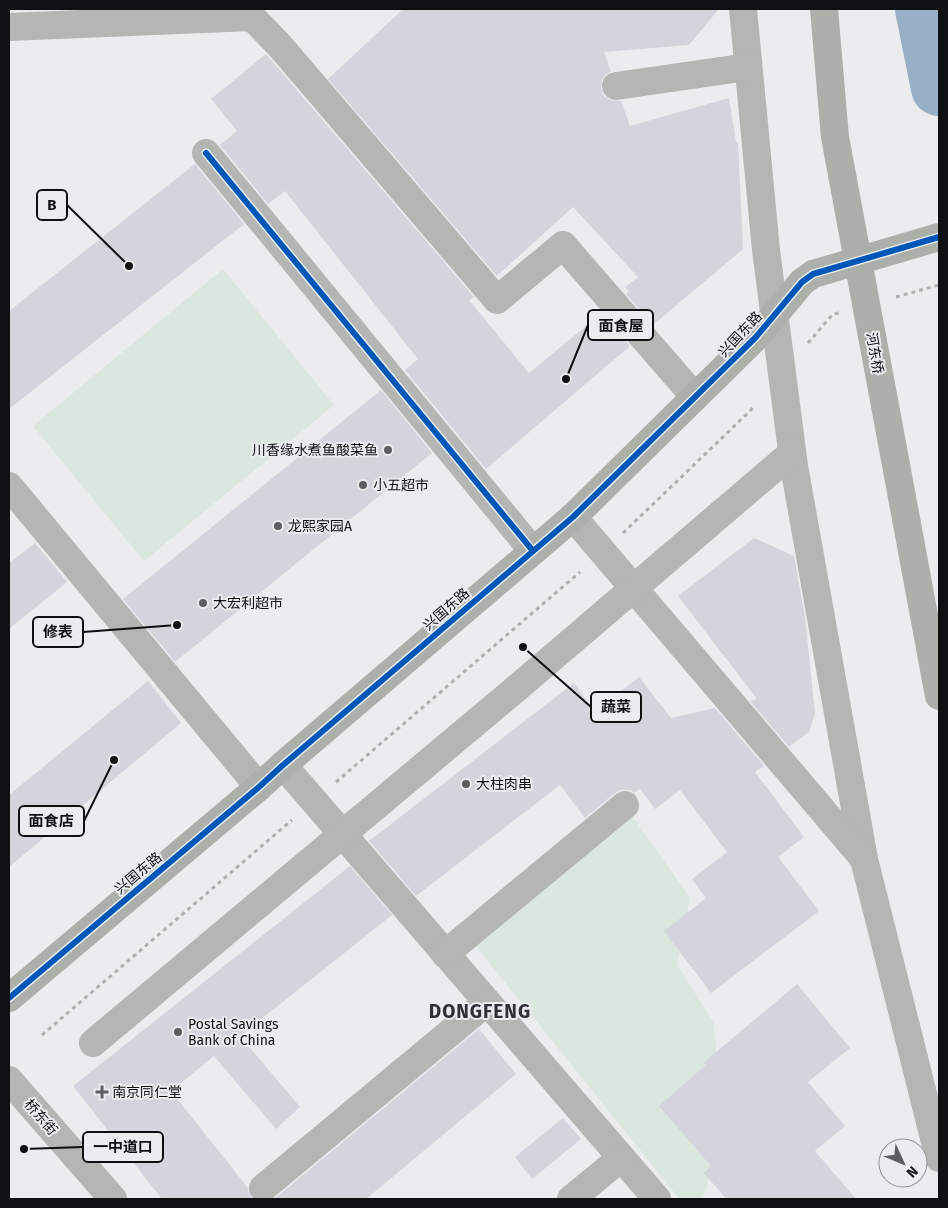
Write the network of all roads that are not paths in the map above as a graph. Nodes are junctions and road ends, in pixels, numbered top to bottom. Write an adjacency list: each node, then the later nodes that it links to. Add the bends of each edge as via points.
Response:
1 (743, 9): 4 (street)
2 (824, 9): 15 (main road, 河东桥, via 835,137)
3 (9, 27): 9 (street, via 252,17 497,300 563,246)
4 (748, 67): 5 (street); 8 (street)
5 (616, 86)
6 (206, 153): 13 (street)
7 (939, 237): 8 (main road, 兴国东路, via 813,274)
8 (774, 315): 9 (main road, 兴国东路); 10 (street)
9 (696, 397): 12 (main road, 兴国东路)
10 (792, 453): 14 (street); 20 (street)
11 (9, 486): 17 (street)
12 (573, 517): 13 (main road, 兴国东路); 14 (street)
13 (533, 551): 16 (main road, 兴国东路)
14 (634, 588): 19 (street); 20 (street)
15 (939, 696)
16 (284, 765): 17 (main road, 兴国东路); 19 (street)
17 (259, 787): 22 (main road, 兴国东路)
18 (625, 805): 21 (street)
19 (342, 833): 21 (street); 24 (street)
20 (864, 859): 27 (street)
21 (445, 954): 23 (street)
22 (9, 998)
23 (487, 1002): 26 (street); 28 (street)
24 (94, 1043)
25 (9, 1080): 29 (street, 桥东街)
26 (621, 1158): 30 (street); 31 (street)
27 (939, 1158)
28 (263, 1188)
29 (113, 1199)
30 (570, 1199)
31 (657, 1199)

